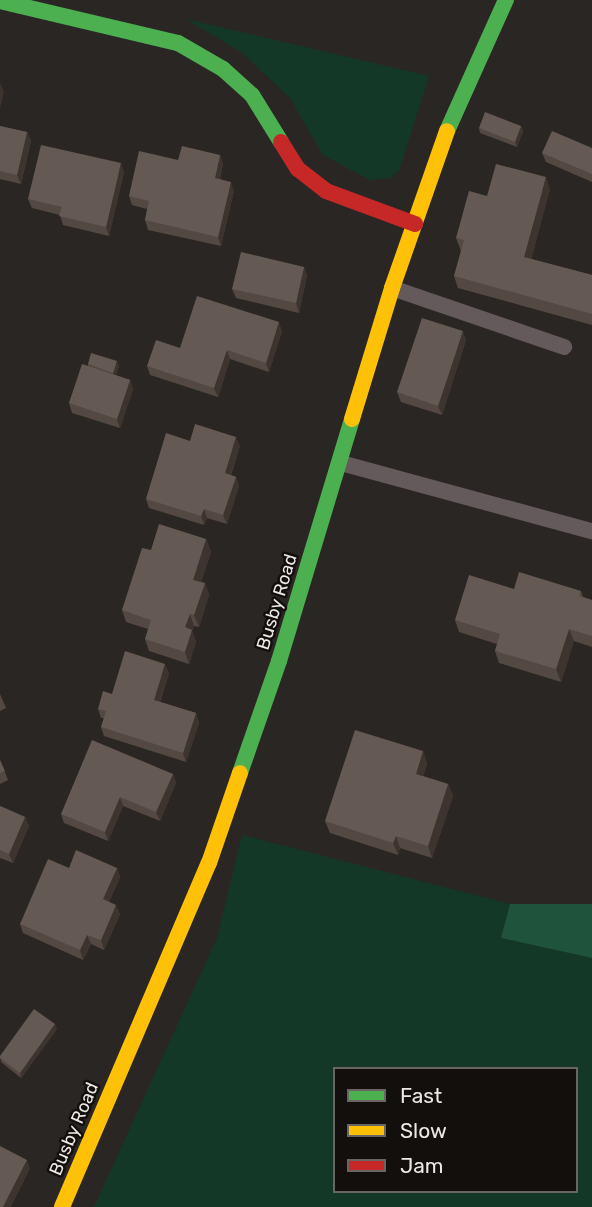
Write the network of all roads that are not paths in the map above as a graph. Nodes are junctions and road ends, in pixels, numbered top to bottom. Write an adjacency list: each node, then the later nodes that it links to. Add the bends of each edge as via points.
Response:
1 (506, 0): 3 (main road, Busby Road, via 453,115)
2 (0, 1): 3 (main road, via 178,43 223,69 252,95 298,169 326,191)
3 (415, 224): 4 (main road, Busby Road)
4 (392, 288): 5 (lane); 6 (main road, Busby Road)
5 (564, 347)
6 (341, 463): 7 (lane); 8 (main road, Busby Road, via 209,863)
7 (592, 531)
8 (62, 1207)

